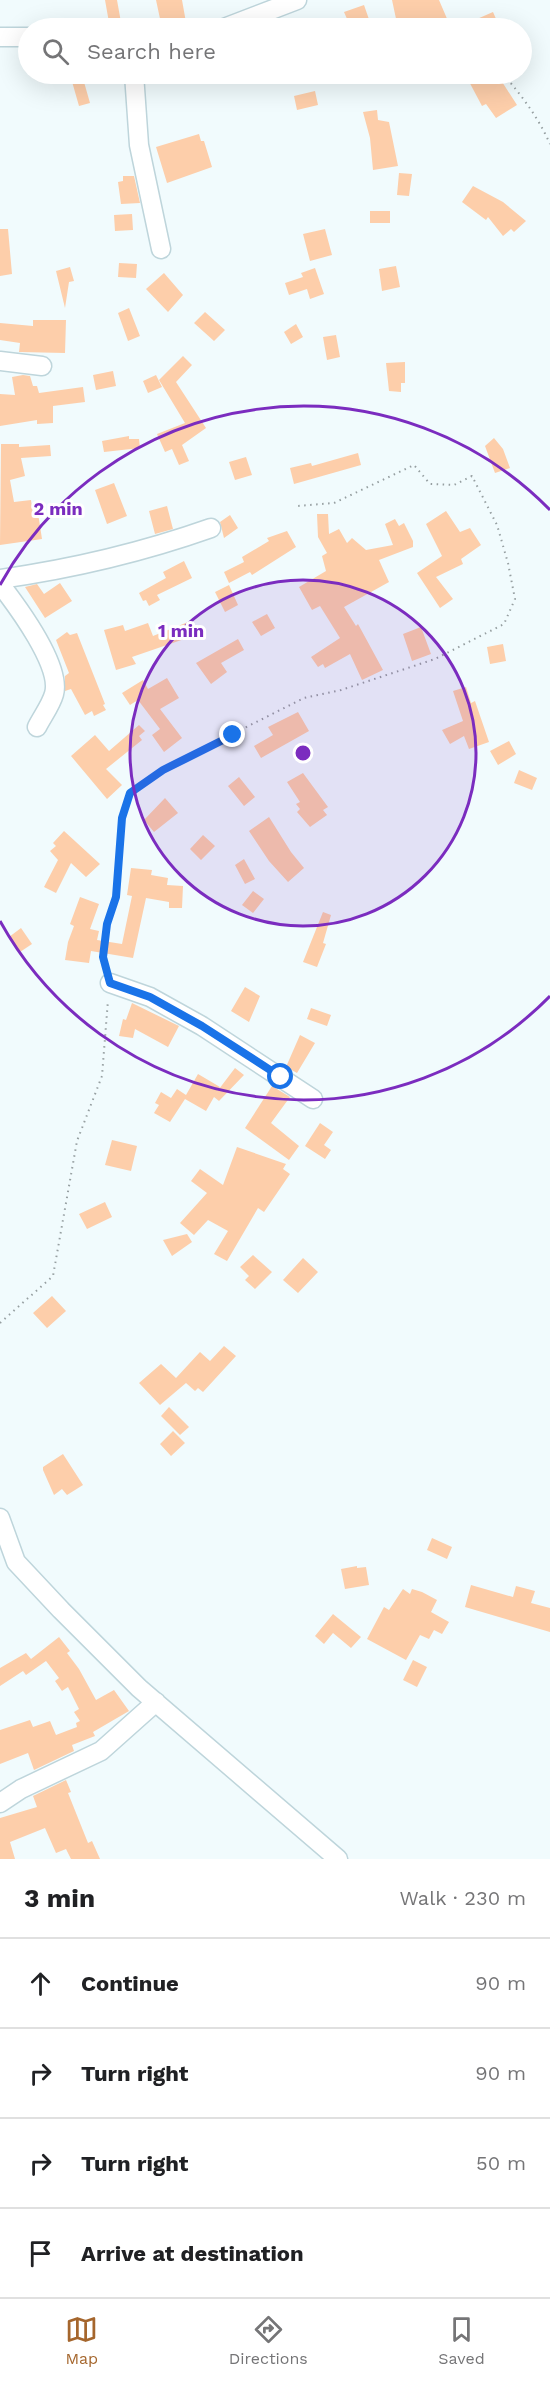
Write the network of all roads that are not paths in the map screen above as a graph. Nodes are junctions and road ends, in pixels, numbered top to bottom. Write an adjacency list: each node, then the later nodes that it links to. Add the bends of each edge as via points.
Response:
1 (297, 0): 2 (street)
2 (250, 18)
3 (0, 37): 4 (street)
4 (18, 37)
5 (135, 84): 6 (street, via 139,145)
6 (161, 249)
7 (0, 361): 8 (street)
8 (42, 366)
9 (211, 528): 10 (street, via 75,566)
10 (0, 579)
11 (0, 585): 12 (street, via 30,623 53,673 55,693)
12 (37, 727)
13 (110, 983): 14 (street, via 150,997 202,1026)
14 (313, 1099)
15 (0, 1518): 16 (street)
16 (8, 1557): 17 (street)
17 (156, 1702): 18 (street, via 101,1751); 19 (street)
18 (0, 1803)
19 (338, 1859)

